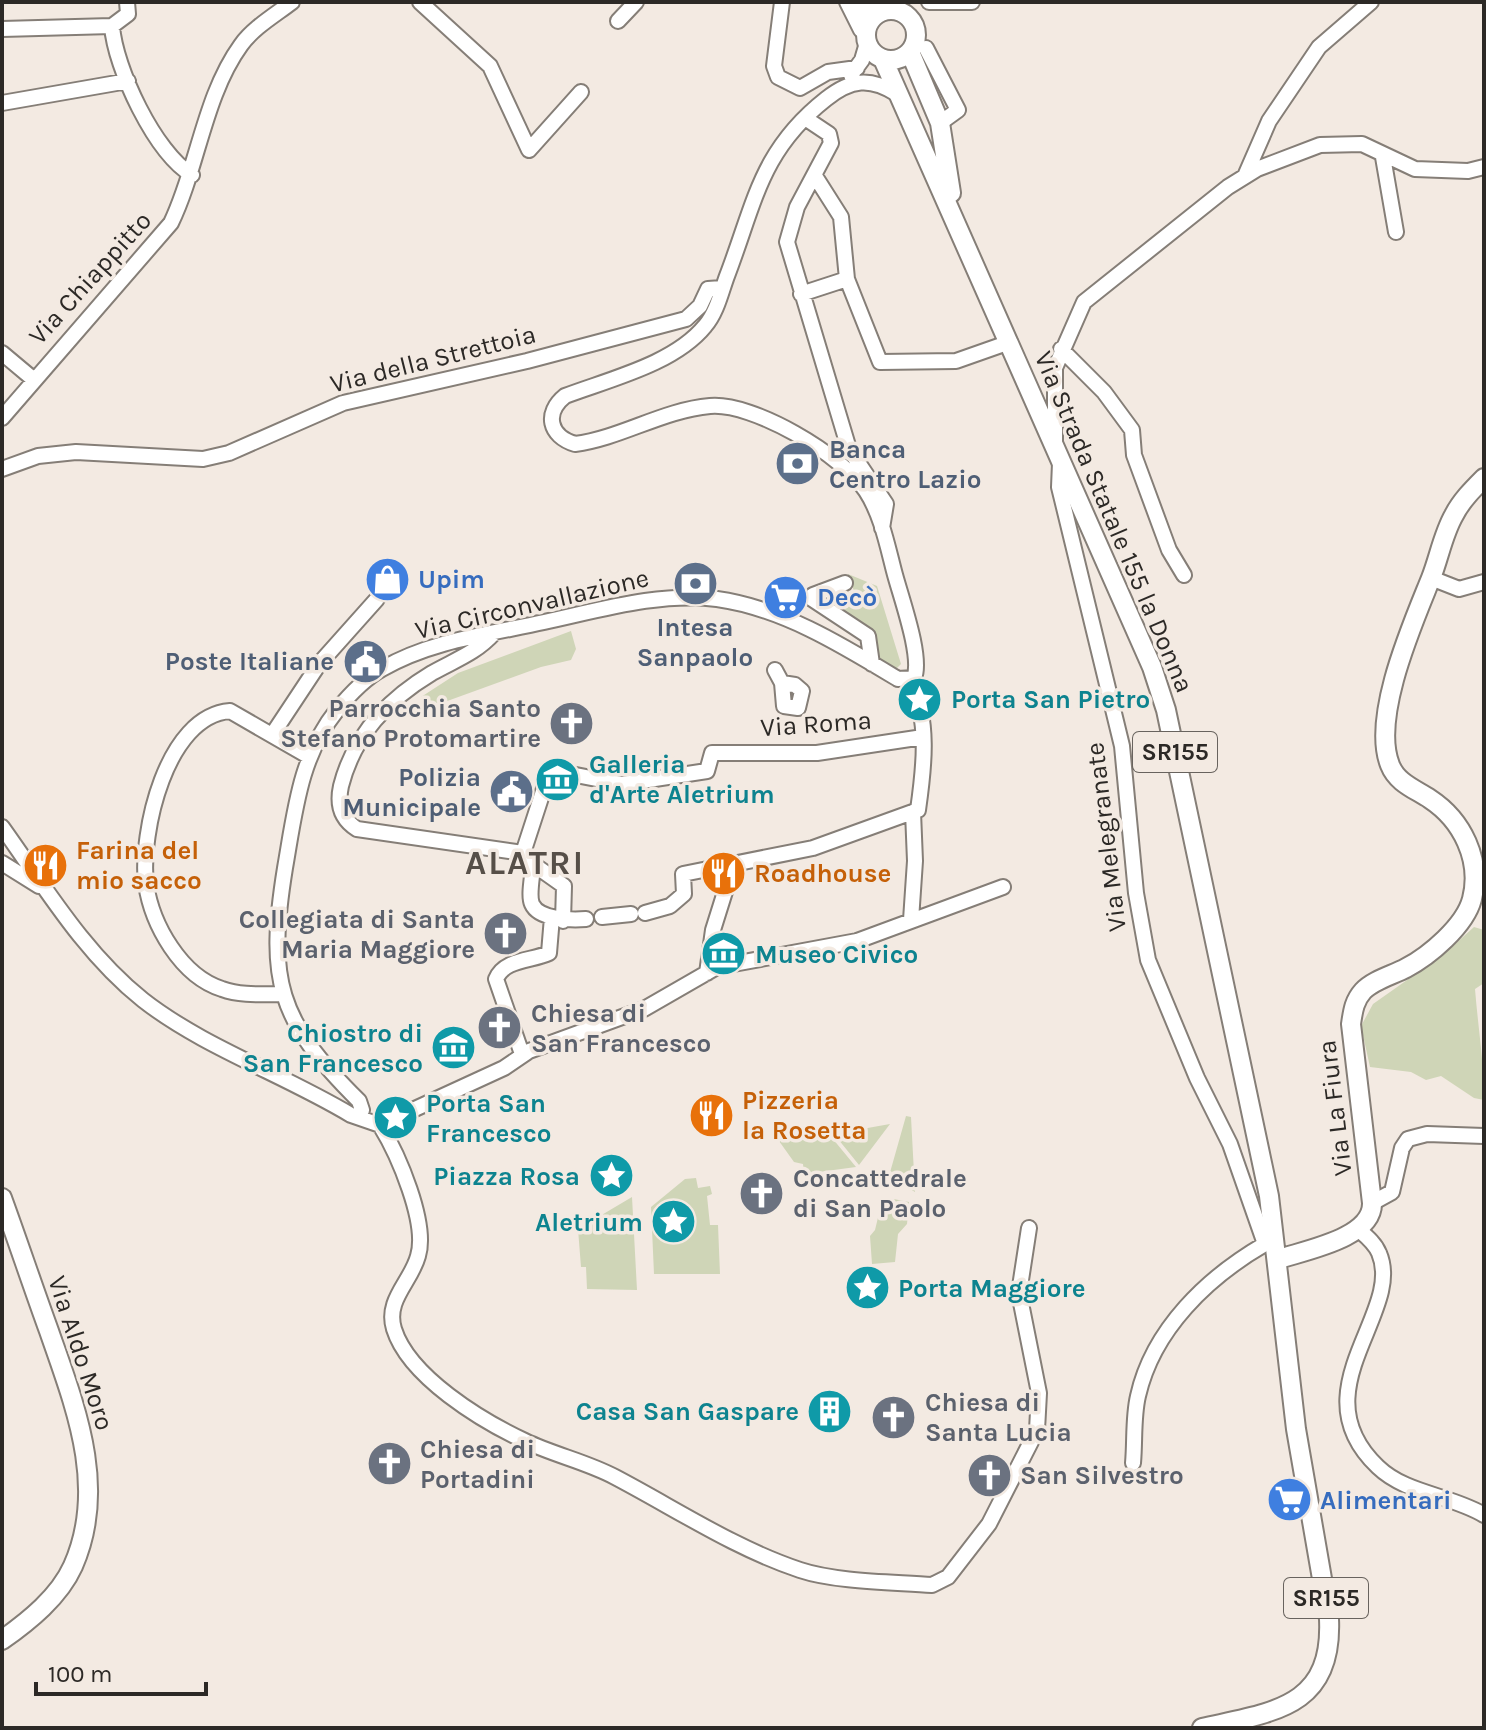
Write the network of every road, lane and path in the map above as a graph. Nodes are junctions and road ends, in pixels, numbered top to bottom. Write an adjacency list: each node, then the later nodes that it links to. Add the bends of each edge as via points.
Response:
1 (127, 2): 12 (street, via 128,14)
2 (292, 2): 28 (street, Via Chiappitto, via 242,43 215,100)
3 (420, 2): 19 (street, via 490,66 529,150)
4 (636, 2): 11 (street)
5 (782, 2): 17 (street, via 774,66 778,77 800,88 828,72)
6 (847, 2): 14 (street)
7 (929, 2): 8 (street)
8 (972, 2)
9 (1371, 2): 30 (street, via 1319,47 1269,121)
10 (872, 4): 14 (main road); 15 (main road, via 903,13 914,23)
11 (618, 21)
12 (112, 26): 13 (street); 18 (street)
13 (2, 29)
14 (867, 36): 16 (main road); 17 (street)
15 (918, 50): 16 (main road, via 900,59); 23 (main road)
16 (882, 59): 17 (street); 20 (main road)
17 (852, 78): 20 (street); 22 (street)
18 (128, 81): 21 (street); 28 (street, via 161,142)
19 (581, 92)
20 (897, 94): 24 (main road)
21 (2, 103)
22 (805, 118): 29 (street, via 829,134 831,143); 33 (street, via 766,167)
23 (940, 123): 24 (main road); 27 (main road)
24 (914, 131): 27 (main road)
25 (1383, 157): 26 (street, via 1415,169); 30 (street, via 1362,144 1320,145); 31 (street)
26 (1484, 167)
27 (940, 174): 35 (main road, Via Strada Statale 155 la Donna / SR155)
28 (192, 175): 38 (street, Via Chiappitto, via 171,223)
29 (815, 176): 32 (street, via 841,217); 34 (street, via 787,242)
30 (1245, 176): 36 (street, Via Melegranate, via 1092,292)
31 (1396, 232)
32 (847, 279): 34 (street); 35 (street, via 880,362 956,361)
33 (722, 288): 41 (street, Via della Strettoia, via 708,289 686,319 343,403 229,453 203,459 76,452 38,456); 43 (street, via 706,325 675,350 556,403 551,425 557,435 575,444 589,442 694,408 741,407 843,466 867,492)
34 (801, 294): 43 (street, via 849,449 886,504)
35 (1010, 342): 40 (main road, Via Strada Statale 155 la Donna / SR155)
36 (1061, 349): 40 (street, Via Melegranate, via 1054,384); 44 (street, via 1132,430 1134,455 1169,550)
37 (2, 353): 38 (street)
38 (33, 379): 39 (street, Via Chiappitto)
39 (2, 418)
40 (1058, 448): 76 (main road, Via Strada Statale 155 la Donna / SR155, via 1166,710); 76 (street, Via Melegranate, via 1059,487 1128,778 1144,944 1181,1042)
41 (2, 469)
42 (1484, 478): 45 (main road, Via La Fiura, via 1452,517)
43 (882, 528): 53 (street, via 917,668)
44 (1184, 575)
45 (1431, 578): 46 (street, via 1459,589); 73 (main road, Via La Fiura, via 1407,635 1392,691 1386,754 1402,783 1455,820 1469,847 1472,900 1439,942 1410,966 1366,987 1355,1003 1351,1024)
46 (1484, 582)
47 (845, 583): 52 (street, via 812,599 868,636)
48 (377, 599): 54 (street, via 319,664)
49 (494, 633): 50 (street, Via Circonvallazione); 51 (street); 52 (street, Via Circonvallazione, via 647,600 717,599 800,624)
50 (466, 639): 51 (street, via 473,645); 56 (street, Via Circonvallazione, via 411,655 360,684)
51 (470, 654): 59 (street, via 434,672 383,709 353,753 340,793 341,811 357,829)
52 (872, 664): 53 (street, Via Circonvallazione)
53 (910, 680): 55 (street, via 920,699)
54 (272, 735): 56 (street); 67 (street, via 230,711 211,716 194,729 159,785 146,882 168,940 190,971 235,993)
55 (923, 737): 57 (street, via 921,793); 59 (street, Via Roma, via 817,753 712,753 707,771 622,784 550,770)
56 (308, 756): 67 (street, Via Circonvallazione, via 275,930)
57 (913, 812): 61 (street, via 813,848); 65 (street)
58 (2, 827): 62 (street)
59 (528, 859): 64 (street, via 532,905); 64 (street, via 564,886)
60 (2, 863): 62 (street)
61 (734, 863): 64 (street, via 683,874 679,901 634,914); 66 (street)
62 (41, 887): 69 (street, via 145,1002)
63 (1003, 887): 65 (street)
64 (558, 919): 68 (street, via 549,953 507,966 496,979)
65 (911, 920): 66 (street, via 857,941)
66 (707, 970): 68 (street, via 644,1009)
67 (283, 994): 69 (street, Via Circonvallazione, via 307,1040 359,1101 362,1110)
68 (522, 1054): 70 (street, via 504,1068)
69 (356, 1116): 70 (street)
70 (380, 1125): 74 (street, via 417,1215 420,1247 393,1306 394,1329 426,1377 526,1442 611,1475 732,1541 803,1571 932,1585 945,1580 989,1524 1037,1430 1039,1393 1019,1293)
71 (1484, 1136): 73 (street, via 1427,1134 1408,1139 1392,1192)
72 (2, 1198): 79 (main road, Via Aldo Moro, via 74,1403 88,1475 87,1513 72,1569 30,1620)
73 (1372, 1203): 75 (main road, Via La Fiura, via 1370,1219)
74 (1029, 1228)
75 (1359, 1230): 76 (main road); 78 (street, via 1379,1253 1383,1271 1351,1368 1353,1429 1376,1465 1390,1476)
76 (1273, 1248): 77 (street, via 1221,1273 1161,1340 1137,1399); 80 (main road, Via Strada Statale 155 la Donna / SR155, via 1296,1429 1329,1619 1327,1663 1317,1681 1284,1707)
77 (1133, 1463)
78 (1484, 1515)
79 (2, 1640)
80 (1202, 1728)

